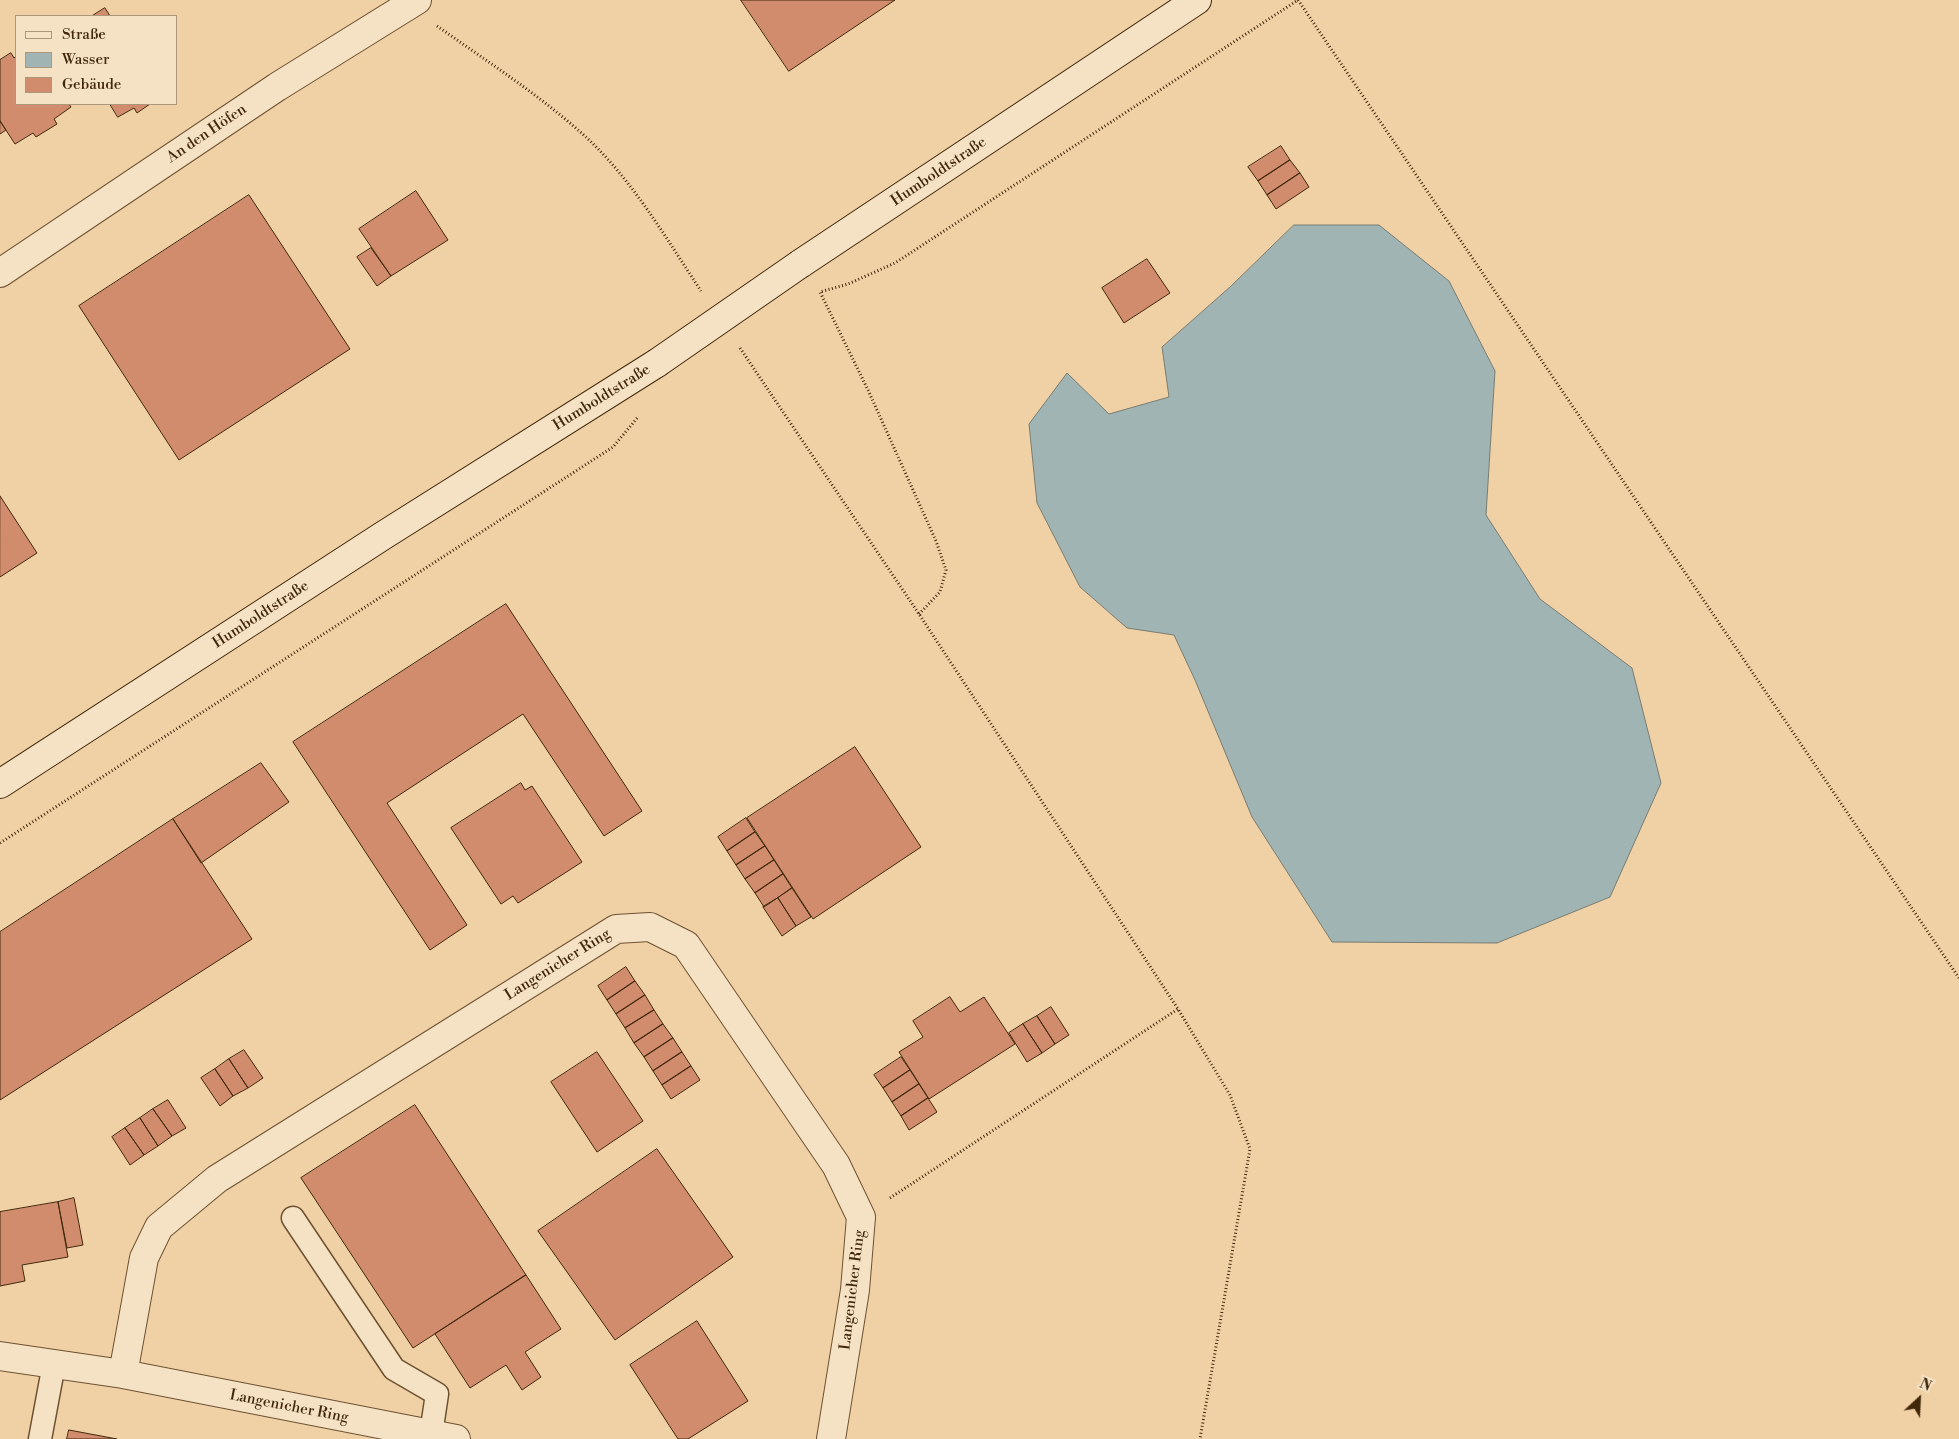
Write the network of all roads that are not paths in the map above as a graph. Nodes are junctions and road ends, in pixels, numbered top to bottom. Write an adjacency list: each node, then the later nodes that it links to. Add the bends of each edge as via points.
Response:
1 (1198, 0): 4 (street, Humboldtstraße, bridge, via 800,264 657,363 384,534)
2 (413, 3): 3 (street, An den Höfen, via 277,87)
3 (0, 273)
4 (0, 784)
5 (293, 1218): 9 (lane, via 394,1369 437,1394)
6 (0, 1356): 7 (street, Langenicher Ring)
7 (54, 1364): 8 (street, Langenicher Ring); 10 (lane)
8 (122, 1374): 9 (street, Langenicher Ring); 11 (street, Langenicher Ring, via 144,1258 159,1227 216,1178 616,929 650,927 686,945 836,1165 861,1217 855,1290)
9 (444, 1436)
10 (40, 1439)
11 (831, 1439)

